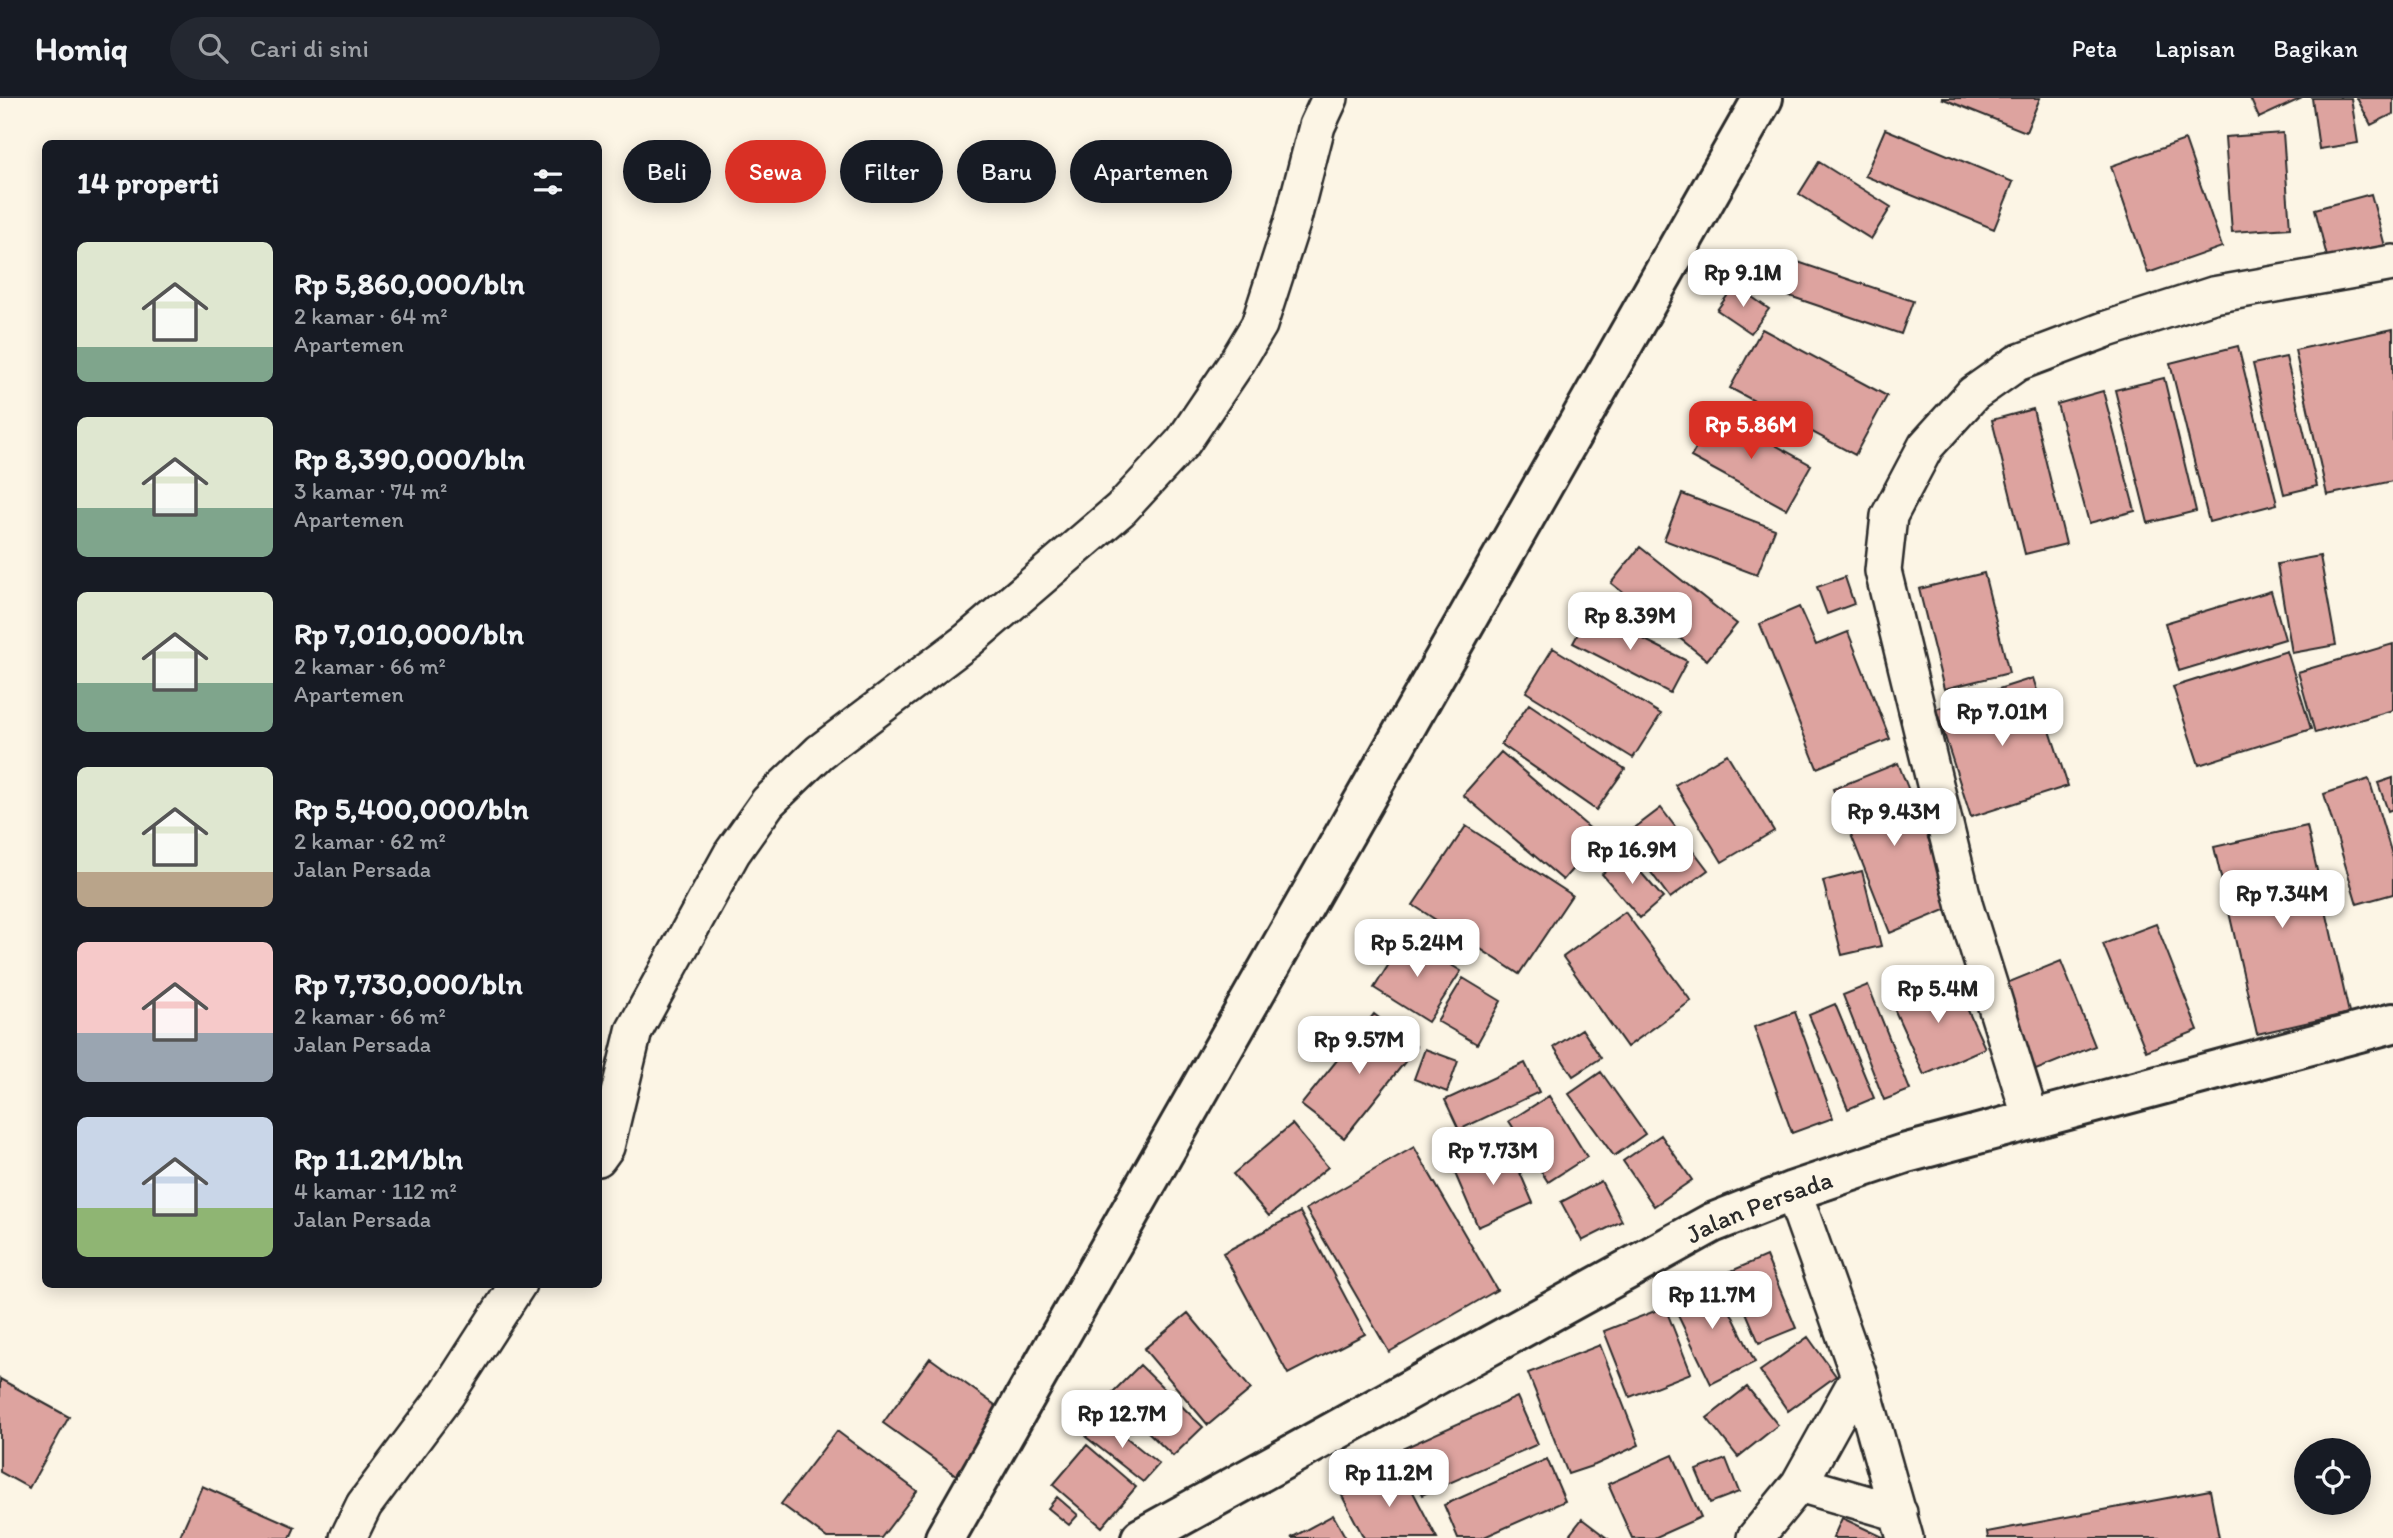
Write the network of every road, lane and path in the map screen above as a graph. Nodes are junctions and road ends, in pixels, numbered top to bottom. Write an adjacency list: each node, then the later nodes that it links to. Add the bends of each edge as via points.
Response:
1 (1330, 98): 6 (street, via 1317,126 1259,325 1183,442 1121,509 967,641 820,752 768,802 732,853 634,1031)
2 (1763, 98): 13 (street)
3 (2393, 263): 5 (street, via 2213,295 2017,363 1973,394 1926,446 1889,516 1883,570 1965,907)
4 (2393, 1023): 5 (street, Jalan Persada)
5 (2031, 1119): 7 (street, Jalan Persada, via 1903,1154)
6 (602, 1152)
7 (1793, 1191): 9 (street); 14 (street, Jalan Persada, via 1712,1223)
8 (515, 1288): 12 (street, via 447,1394 365,1505)
9 (1859, 1376): 10 (street); 11 (street)
10 (1799, 1484): 11 (street); 15 (street)
11 (1902, 1526)
12 (348, 1538)
13 (945, 1538)
14 (1141, 1538)
15 (1755, 1538)

